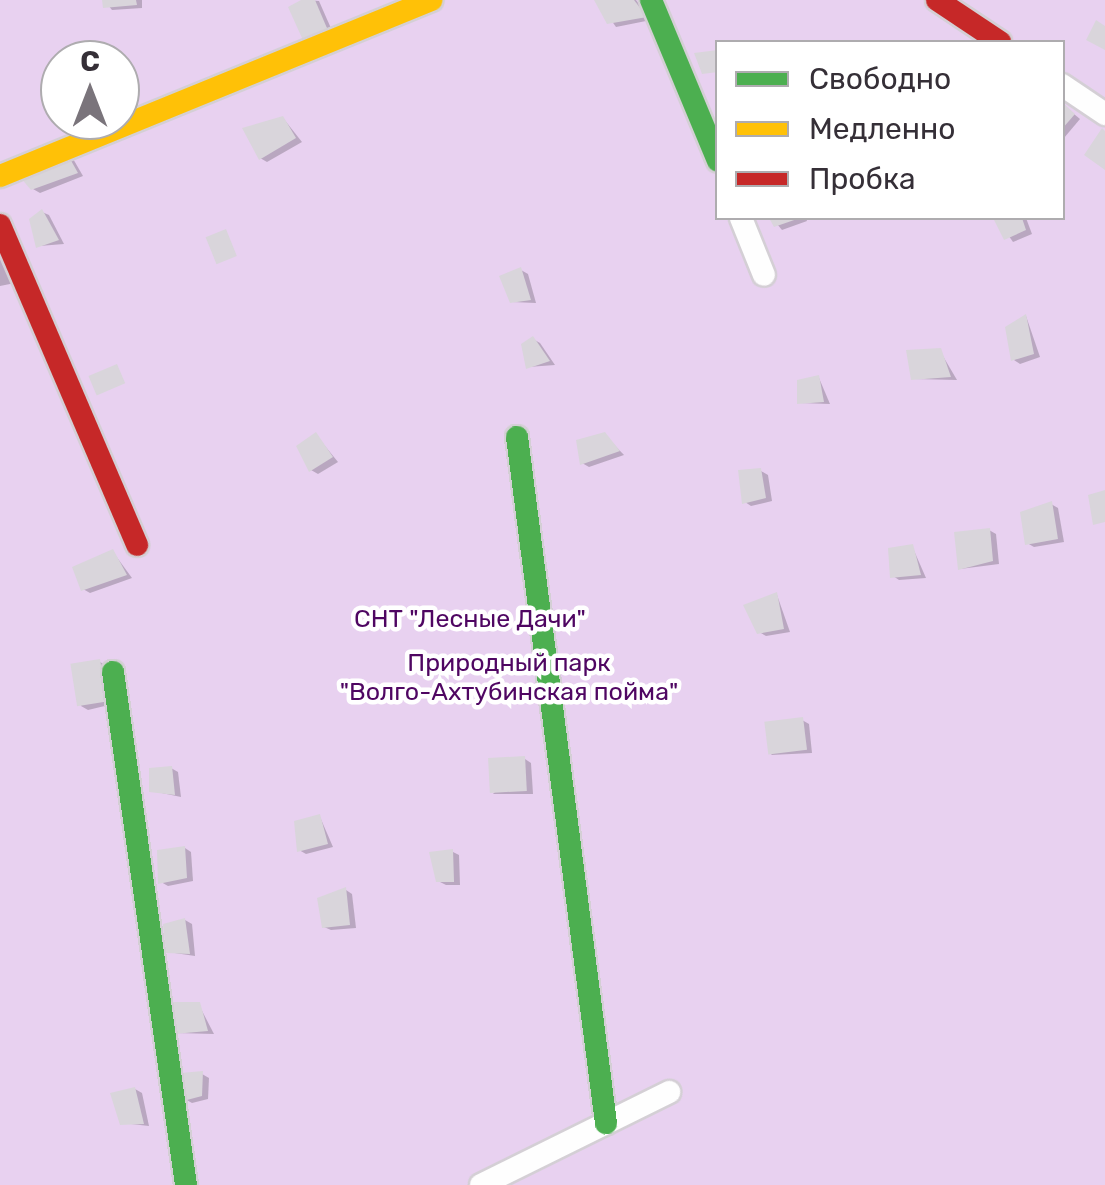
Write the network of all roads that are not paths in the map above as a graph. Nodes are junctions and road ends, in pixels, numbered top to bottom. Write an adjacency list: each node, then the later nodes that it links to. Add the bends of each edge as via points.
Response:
1 (431, 0): 8 (street)
2 (651, 0): 7 (street)
3 (937, 0): 4 (street)
4 (997, 40)
5 (1065, 87): 6 (street)
6 (1105, 114)
7 (715, 154)
8 (0, 176)
9 (742, 220): 11 (street)
10 (0, 225): 13 (street)
11 (764, 275)
12 (517, 437): 16 (street)
13 (138, 545)
14 (113, 672): 17 (street)
15 (669, 1092): 16 (street)
16 (606, 1123): 18 (street)
17 (186, 1185)
18 (481, 1185)

